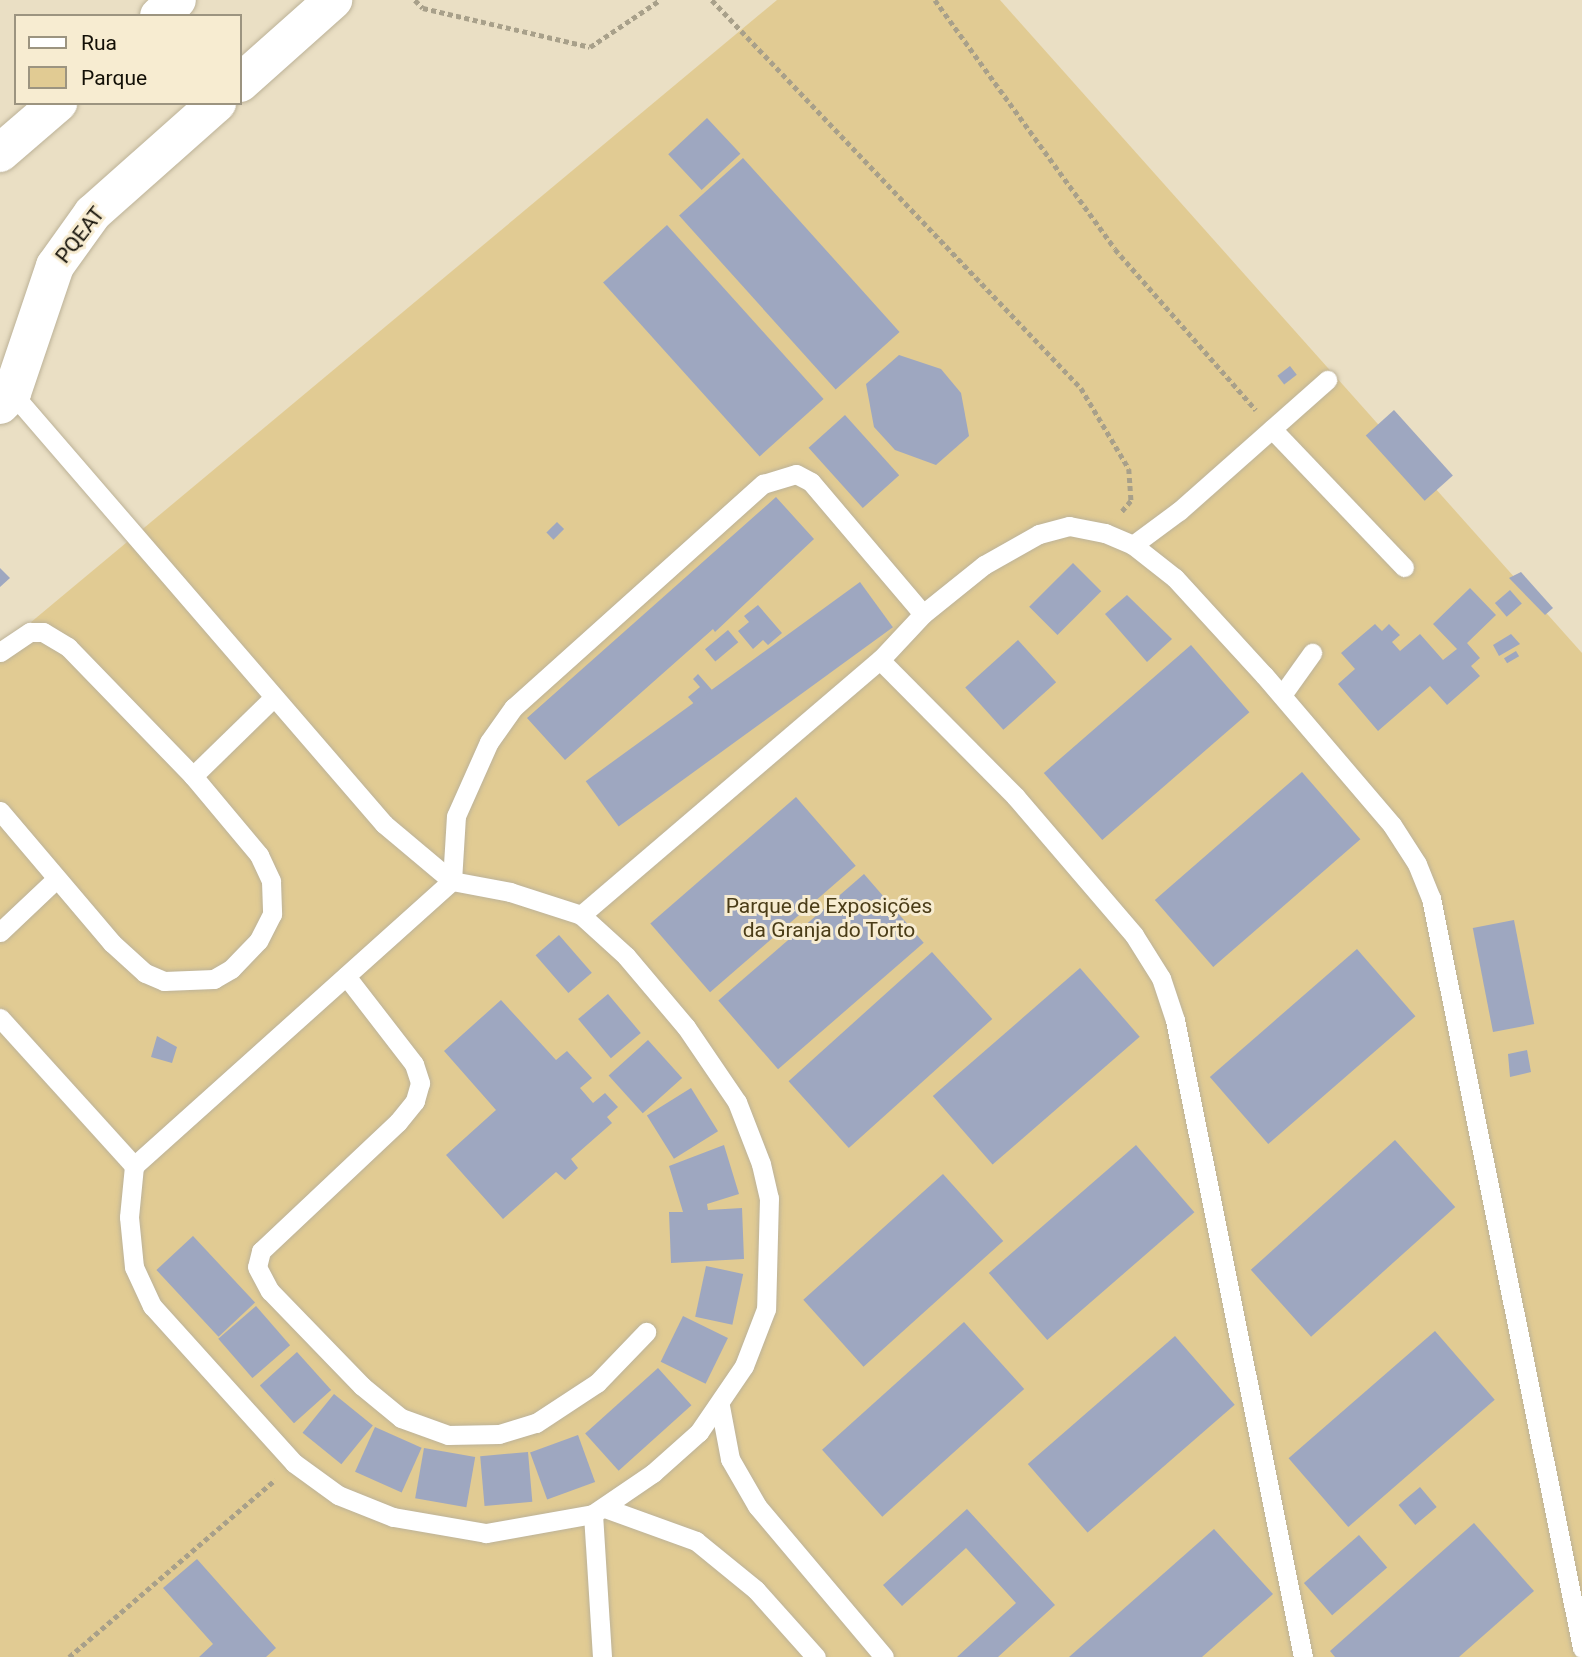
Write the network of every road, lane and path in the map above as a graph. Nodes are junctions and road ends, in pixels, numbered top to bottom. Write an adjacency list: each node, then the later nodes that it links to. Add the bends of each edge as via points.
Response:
1 (177, 0): 7 (street)
2 (333, 0): 8 (street)
3 (415, 0): 4 (path, via 423,8 590,47)
4 (660, 0)
5 (712, 0): 15 (path, via 1081,388 1129,469 1131,501)
6 (935, 0): 14 (path, via 1115,249)
7 (161, 14)
8 (242, 81)
9 (56, 105): 11 (street)
10 (215, 105): 13 (street, PQEAT, via 93,213 55,265)
11 (0, 153)
12 (1327, 380): 14 (lane)
13 (4, 392): 23 (lane)
14 (1272, 429): 16 (lane); 17 (lane)
15 (1105, 533): 16 (lane); 18 (lane, via 1069,526 1039,534 964,578)
16 (1133, 545): 22 (lane, via 1175,579)
17 (1404, 567)
18 (923, 614): 21 (lane); 27 (lane, via 811,482 796,474 763,484 513,708 489,742 456,816)
19 (0, 652): 24 (lane, via 30,632 55,637)
20 (1312, 653): 22 (lane)
21 (880, 660): 28 (lane); 42 (lane, via 1015,796 1134,935 1161,978 1175,1020)
22 (1282, 695): 37 (lane, via 1392,825 1417,864 1431,898)
23 (274, 696): 24 (lane); 27 (lane, via 384,824)
24 (192, 776): 26 (lane, via 259,855 271,881 272,914 258,941 231,969 214,979 188,982 164,981 145,973)
25 (0, 811): 26 (lane)
26 (56, 879): 29 (lane)
27 (452, 881): 28 (lane, via 510,892); 30 (lane)
28 (581, 915): 34 (lane, via 626,957 686,1027 737,1101 761,1164 769,1198 766,1309 744,1366)
29 (0, 932)
30 (346, 976): 32 (lane); 33 (lane, via 409,1057 420,1083 415,1101 398,1122 261,1251 257,1267 270,1291 362,1387 401,1418 448,1435 499,1434 536,1423 597,1383)
31 (0, 1018): 32 (lane)
32 (134, 1166): 35 (lane, via 129,1217 134,1268 152,1306)
33 (646, 1332)
34 (720, 1406): 36 (lane, via 653,1473); 41 (lane, via 730,1459 757,1506)
35 (294, 1463): 36 (lane, via 338,1495 393,1517 445,1529 486,1532); 38 (path)
36 (599, 1511): 39 (lane); 40 (lane, via 696,1541 757,1590)
37 (1582, 1648)
38 (69, 1657)
39 (602, 1657)
40 (816, 1657)
41 (884, 1657)
42 (1303, 1657)

